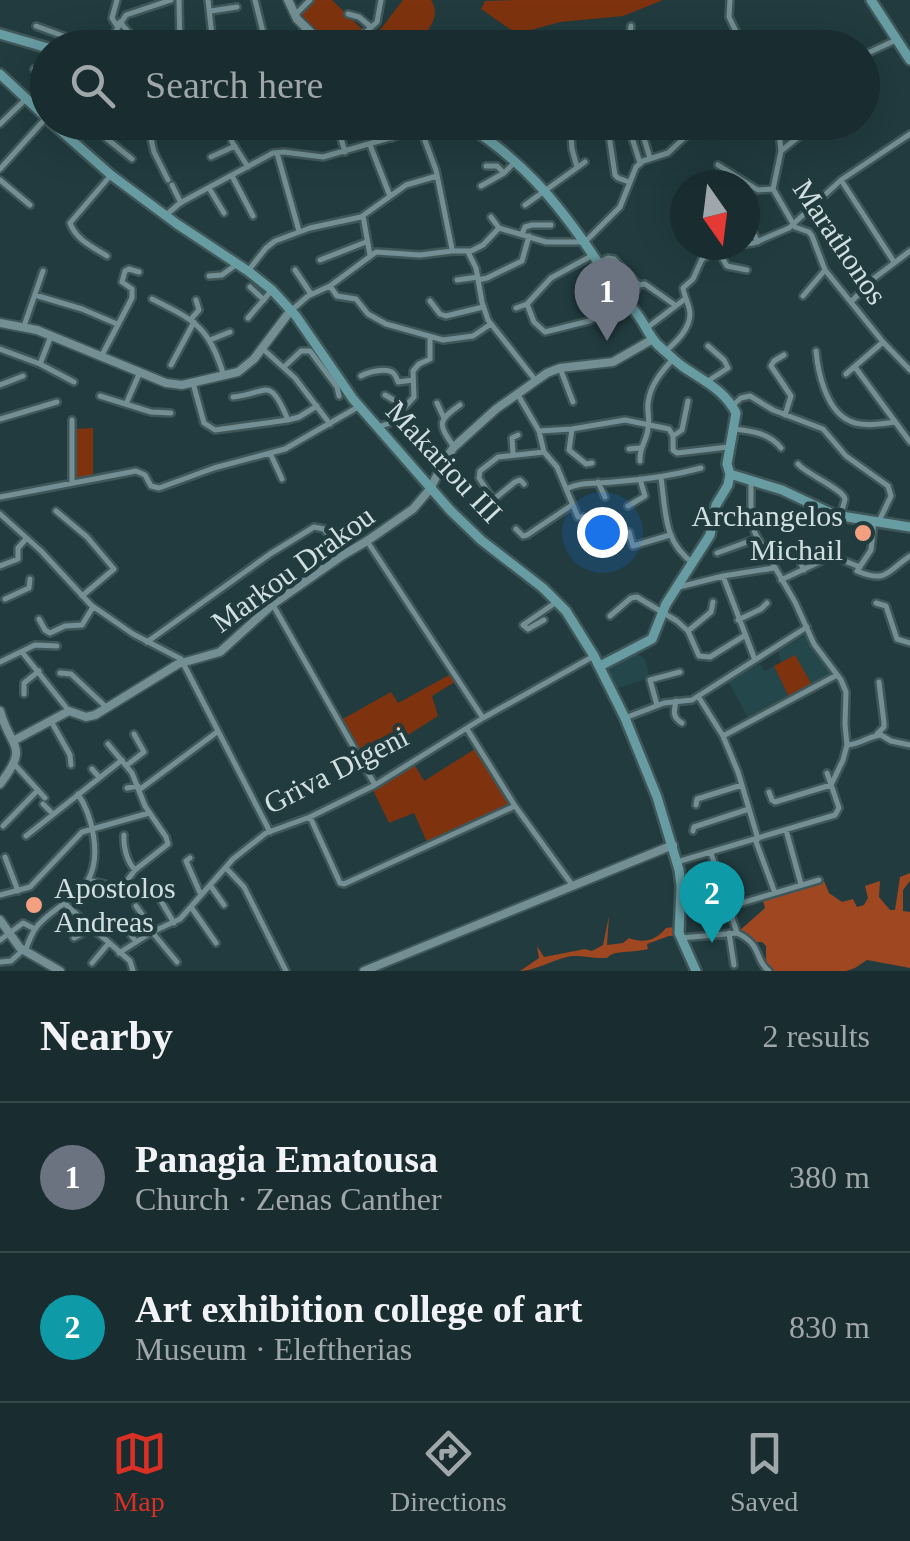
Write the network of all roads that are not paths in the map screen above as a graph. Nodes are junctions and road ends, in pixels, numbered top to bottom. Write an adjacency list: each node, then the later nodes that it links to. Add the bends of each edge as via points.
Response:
1 (117, 0): 15 (street, via 112,19)
2 (171, 0): 15 (street)
3 (179, 0): 23 (street)
4 (208, 0): 12 (street)
5 (255, 0): 25 (street)
6 (288, 0): 14 (street)
7 (310, 0): 14 (street)
8 (381, 0): 18 (street)
9 (730, 0): 28 (street)
10 (870, 0): 30 (main road)
11 (237, 7): 12 (street)
12 (210, 12): 24 (street)
13 (348, 14): 18 (street)
14 (294, 16): 19 (street)
15 (119, 24): 21 (street); 22 (street)
16 (36, 26): 20 (street)
17 (630, 26): 27 (street)
18 (371, 27): 26 (street)
19 (307, 29)
20 (47, 30)
21 (116, 30)
22 (125, 30)
23 (180, 30)
24 (212, 30)
25 (262, 30)
26 (368, 30)
27 (630, 30)
28 (734, 30)
29 (0, 34): 31 (main road)
30 (896, 40): 32 (street); 33 (main road)
31 (30, 43)
32 (880, 47)
33 (910, 60)
34 (0, 75): 35 (main road, Makariou III)
35 (26, 98): 36 (main road, Makariou III); 37 (street)
36 (30, 102)
37 (0, 124)
38 (910, 134): 76 (street)
39 (30, 138): 70 (street)
40 (69, 140): 72 (main road, Makariou III)
41 (107, 140): 61 (street)
42 (151, 140): 83 (street)
43 (232, 140): 56 (street)
44 (341, 140): 58 (street)
45 (386, 140): 55 (street)
46 (425, 140): 74 (street)
47 (487, 140): 63 (main road)
48 (571, 140): 69 (street)
49 (610, 140): 77 (street, via 615,175)
50 (633, 140): 65 (street)
51 (645, 140): 62 (street)
52 (682, 140): 62 (street)
53 (779, 140): 59 (street, Marathonos)
54 (795, 140): 59 (street)
55 (370, 145): 58 (street); 82 (street)
56 (234, 146): 60 (street); 68 (street)
57 (277, 152): 58 (street, via 318,158); 68 (street); 94 (street)
58 (345, 152)
59 (780, 152): 81 (street, Marathonos)
60 (211, 157)
61 (132, 159)
62 (651, 159): 65 (street)
63 (516, 162): 71 (street); 80 (main road)
64 (585, 162): 69 (street)
65 (640, 163): 77 (street)
66 (718, 164): 81 (street, via 758,190)
67 (486, 166): 71 (street)
68 (248, 167): 73 (street)
69 (577, 167): 80 (street)
70 (0, 168)
71 (504, 173): 78 (street)
72 (111, 176): 87 (main road, Makariou III); 103 (street, via 70,223)
73 (232, 176): 79 (street); 88 (street)
74 (437, 176): 82 (street); 99 (street)
75 (0, 180): 84 (street)
76 (840, 180): 91 (street); 108 (street)
77 (629, 182): 98 (street, via 620,208)
78 (482, 186)
79 (209, 188): 83 (street); 86 (street)
80 (545, 189): 85 (street); 98 (main road)
81 (774, 189): 91 (street, Marathonos)
82 (390, 196): 89 (street)
83 (181, 203): 87 (street)
84 (30, 205)
85 (525, 205)
86 (224, 213)
87 (166, 216): 109 (main road, Makariou III)
88 (253, 216)
89 (363, 216): 94 (street); 97 (street)
90 (491, 217): 93 (street)
91 (794, 223): 96 (street); 113 (street, Marathonos, via 811,234)
92 (551, 225): 95 (street, via 525,227)
93 (498, 228): 95 (street); 101 (street)
94 (299, 232): 110 (street, via 272,243)
95 (525, 235): 98 (street, via 550,243); 117 (street, via 522,262)
96 (760, 241)
97 (366, 242): 102 (street); 105 (street)
98 (585, 242): 104 (main road)
99 (452, 250): 101 (street); 102 (street)
100 (910, 251): 108 (street)
101 (468, 252): 117 (street)
102 (370, 255): 123 (street)
103 (107, 256)
104 (596, 259): 120 (main road); 121 (street, via 614,258); 135 (street, via 547,281)
105 (320, 260)
106 (703, 260): 128 (street, via 683,288)
107 (723, 260): 112 (street)
108 (894, 262): 134 (street)
109 (238, 264): 110 (main road, Makariou III); 116 (street)
110 (248, 270): 124 (main road, Makariou III)
111 (294, 270): 125 (street)
112 (747, 270)
113 (825, 270): 127 (street); 134 (street, Marathonos)
114 (44, 271): 126 (street)
115 (138, 272): 145 (street, via 127,269 122,278 133,295)
116 (209, 276)
117 (478, 279): 118 (street); 137 (street)
118 (457, 280)
119 (584, 282): 120 (street)
120 (607, 282): 130 (main road); 141 (street, via 600,302)
121 (639, 285): 130 (street); 136 (street, via 648,284)
122 (250, 286): 132 (street)
123 (330, 286): 125 (street); 151 (street, via 378,320)
124 (272, 290): 132 (street); 139 (main road, Makariou III)
125 (311, 294): 139 (street)
126 (35, 295): 145 (street); 147 (street)
127 (802, 296)
128 (685, 298): 136 (street); 159 (street, via 689,320)
129 (152, 299): 143 (street)
130 (625, 299): 148 (main road)
131 (196, 300): 143 (street, via 199,311)
132 (264, 300): 142 (street)
133 (430, 301): 137 (street, via 444,316)
134 (851, 302): 154 (street, Marathonos)
135 (527, 304): 138 (street); 141 (street, via 545,332)
136 (675, 305): 148 (street)
137 (483, 308): 146 (street)
138 (516, 308)
139 (292, 310): 157 (street); 195 (main road, Makariou III)
140 (613, 310): 141 (street)
141 (604, 314)
142 (248, 318)
143 (192, 320): 153 (street); 165 (street)
144 (0, 323): 147 (street)
145 (117, 324): 161 (street)
146 (491, 324): 151 (street, via 458,340); 176 (street)
147 (24, 326): 150 (street)
148 (647, 328): 152 (main road)
149 (230, 332): 153 (street)
150 (51, 336): 161 (street); 164 (street)
151 (430, 337): 175 (street, via 432,358 416,366)
152 (653, 339): 159 (main road); 168 (street, via 613,362)
153 (210, 340): 173 (street)
154 (884, 342): 163 (street, Marathonos); 167 (street)
155 (708, 346): 177 (street, via 728,368)
156 (0, 348): 164 (street)
157 (262, 348): 166 (street); 173 (street)
158 (816, 351): 202 (street, via 826,394 844,418)
159 (670, 355): 177 (main road); 204 (street, via 650,394)
160 (784, 355): 197 (street, via 772,366 792,398)
161 (102, 356): 170 (street)
162 (910, 356): 163 (street)
163 (902, 361): 169 (street, Marathonos)
164 (40, 364): 178 (street)
165 (171, 365)
166 (284, 367): 184 (street, via 300,351 310,351); 192 (street)
167 (855, 367): 171 (street); 202 (street)
168 (560, 368): 176 (street, Markou Drakou); 188 (street)
169 (910, 370)
170 (140, 372): 179 (street, via 171,385); 189 (street)
171 (846, 374)
172 (24, 376): 180 (street)
173 (224, 376): 179 (street)
174 (362, 376): 175 (street, via 391,372 398,382)
175 (413, 380): 193 (street, via 414,395)
176 (536, 380): 182 (street, Markou Drakou)
177 (708, 381): 194 (main road)
178 (74, 382)
179 (193, 383): 201 (street, via 212,429)
180 (0, 384)
181 (385, 395): 193 (street)
182 (518, 395): 208 (street); 212 (street, Markou Drakou)
183 (100, 396): 189 (street)
184 (340, 396)
185 (233, 397): 201 (street, via 268,389)
186 (688, 401): 210 (street, via 682,430)
187 (57, 402): 199 (street)
188 (573, 402)
189 (126, 404): 196 (street)
190 (437, 404): 198 (street)
191 (460, 405): 198 (street)
192 (318, 406): 201 (street); 203 (street)
193 (404, 406): 205 (street)
194 (732, 406): 197 (street, via 750,396); 207 (main road)
195 (359, 407): 203 (street); 205 (main road, Makariou III)
196 (172, 413)
197 (785, 415): 243 (street, via 823,429 849,459 886,483 890,496)
198 (443, 416): 212 (street)
199 (0, 419)
200 (72, 420): 229 (street)
201 (288, 420)
202 (895, 422): 211 (street)
203 (330, 424): 218 (street)
204 (649, 425): 206 (street, via 625,420); 210 (street); 214 (street)
205 (378, 427): 232 (main road, Makariou III)
206 (572, 429): 208 (street); 221 (street, via 569,450)
207 (734, 429): 213 (main road); 215 (street, via 759,433)
208 (538, 431): 217 (street)
209 (518, 436): 219 (street, via 512,438)
210 (674, 436): 213 (street, via 677,453)
211 (910, 442)
212 (454, 447): 232 (street, Markou Drakou)
213 (730, 447): 224 (main road)
214 (640, 448): 216 (street); 220 (street)
215 (781, 448)
216 (629, 450)
217 (544, 452): 219 (street); 233 (street)
218 (270, 453): 227 (street); 229 (street, via 160,488 136,471)
219 (514, 454): 236 (street, via 478,473)
220 (640, 461)
221 (592, 464)
222 (798, 464): 242 (street, via 842,493)
223 (701, 468): 225 (street)
224 (730, 474): 228 (main road); 256 (main road, via 710,535)
225 (660, 478): 226 (street); 248 (street)
226 (640, 479): 230 (street); 238 (street, via 645,496)
227 (282, 480)
228 (751, 481): 242 (main road); 249 (street)
229 (72, 482): 234 (street)
230 (598, 482): 233 (street); 235 (street)
231 (524, 484): 236 (street, via 515,482)
232 (430, 489): 251 (street, Markou Drakou); 267 (main road, Makariou III)
233 (566, 489): 237 (street)
234 (0, 496)
235 (605, 497)
236 (492, 500): 239 (street)
237 (572, 505): 245 (street, via 527,536); 246 (street)
238 (628, 506)
239 (499, 509)
240 (56, 511): 265 (street, via 114,569)
241 (0, 514): 250 (street)
242 (840, 516): 243 (main road)
243 (876, 522): 244 (main road); 259 (street)
244 (910, 526)
245 (516, 529)
246 (590, 531)
247 (629, 532): 248 (street, via 633,546)
248 (670, 535): 256 (street)
249 (758, 538): 253 (street); 258 (street)
250 (26, 539): 257 (street, via 18,559); 265 (street)
251 (367, 541): 254 (street, Markou Drakou); 301 (street)
252 (795, 552): 260 (street)
253 (717, 554)
254 (343, 555): 271 (street, Markou Drakou); 281 (street, via 324,529 314,527)
255 (910, 556): 259 (street, via 888,574)
256 (692, 563): 264 (main road)
257 (0, 566)
258 (774, 568): 261 (street); 263 (street)
259 (859, 569): 260 (street, via 832,556)
260 (804, 570): 263 (street)
261 (722, 576): 264 (street); 277 (street)
262 (30, 578): 266 (street, via 29,588)
263 (781, 580): 278 (street)
264 (677, 587): 273 (main road)
265 (82, 596): 272 (street)
266 (5, 599)
267 (557, 601): 276 (street, via 523,625 528,629); 288 (main road, Makariou III)
268 (714, 602): 279 (street)
269 (767, 603): 277 (street)
270 (876, 603): 282 (street, via 886,606 896,639)
271 (273, 604): 286 (street, Markou Drakou, via 220,652); 321 (street)
272 (93, 607): 275 (street, via 82,624 50,633); 281 (street)
273 (663, 614): 274 (street, via 635,596); 279 (street); 288 (main road, via 652,639)
274 (610, 616)
275 (38, 618)
276 (544, 620)
277 (738, 620): 280 (street)
278 (806, 627): 285 (street); 292 (street)
279 (688, 632): 280 (street, via 699,656 710,657)
280 (744, 636): 285 (street)
281 (147, 642): 286 (street)
282 (910, 643)
283 (57, 646): 284 (street, via 38,644)
284 (22, 652): 287 (street); 289 (street)
285 (755, 660): 295 (street)
286 (182, 661): 298 (street, Markou Drakou); 306 (street)
287 (0, 662)
288 (597, 662): 301 (street, Griva Digeni); 302 (main road, Makariou III)
289 (39, 671): 294 (street, via 24,683); 300 (street)
290 (680, 672): 297 (street, via 650,680)
291 (60, 673): 298 (street, via 71,674)
292 (837, 676): 308 (street); 312 (street, via 847,698)
293 (879, 682): 309 (street, via 884,728)
294 (24, 694)
295 (698, 696): 296 (street); 308 (street)
296 (676, 701): 297 (street); 304 (street, via 673,711)
297 (657, 705): 302 (street)
298 (106, 707): 300 (street, Markou Drakou, via 89,717)
299 (0, 711): 310 (street)
300 (70, 711): 303 (street, Markou Drakou)
301 (483, 718): 305 (street, Griva Digeni)
302 (625, 718): 344 (main road, Makariou III)
303 (51, 721): 310 (street, Markou Drakou); 315 (street)
304 (682, 722)
305 (467, 729): 321 (street, Griva Digeni); 331 (street)
306 (218, 732): 326 (street); 340 (street)
307 (134, 734): 314 (street, via 144,752)
308 (723, 736): 322 (street)
309 (875, 736): 312 (street); 313 (street)
310 (14, 742): 316 (street)
311 (108, 744): 314 (street)
312 (847, 745): 323 (street)
313 (910, 745)
314 (124, 763): 319 (street); 326 (street)
315 (71, 764)
316 (14, 765): 320 (street); 327 (street)
317 (92, 769): 319 (street)
318 (827, 773): 323 (street)
319 (99, 777): 329 (street)
320 (0, 784)
321 (375, 785): 335 (street, Griva Digeni)
322 (742, 785): 330 (street); 332 (street)
323 (831, 785): 328 (street, via 775,802); 338 (street, via 836,815)
324 (70, 786): 329 (street)
325 (127, 788): 326 (street)
326 (139, 788): 334 (street)
327 (38, 790): 333 (street); 336 (street)
328 (769, 792)
329 (78, 795): 333 (street); 337 (street)
330 (696, 804)
331 (515, 806): 335 (street, via 344,884); 355 (street)
332 (750, 810): 339 (street); 343 (street)
333 (53, 814): 342 (street)
334 (149, 814): 337 (street); 350 (street, via 168,844)
335 (310, 816): 340 (street, Griva Digeni)
336 (2, 826)
337 (92, 828): 351 (street); 357 (street)
338 (786, 830): 343 (street); 353 (street)
339 (693, 831)
340 (270, 832): 349 (street, Griva Digeni)
341 (124, 835): 350 (street)
342 (26, 836)
343 (757, 839): 345 (street); 358 (street)
344 (672, 845): 348 (main road, Makariou III); 355 (street)
345 (711, 853): 348 (street); 365 (street)
346 (6, 858): 357 (street)
347 (190, 858): 360 (street)
348 (677, 862): 378 (main road, Makariou III)
349 (226, 868): 354 (street, Griva Digeni); 394 (street, via 244,887)
350 (135, 870): 351 (street, via 120,886)
351 (88, 880): 361 (street)
352 (819, 880): 353 (street)
353 (801, 884): 358 (street)
354 (210, 885): 360 (street, Griva Digeni); 362 (street)
355 (573, 886): 395 (street)
356 (154, 889): 367 (street)
357 (18, 891): 359 (street)
358 (774, 893): 365 (street)
359 (0, 895)
360 (201, 895): 364 (street, Griva Digeni)
361 (64, 904): 369 (street); 371 (street)
362 (224, 905)
363 (136, 906): 372 (street)
364 (191, 907): 367 (street, Griva Digeni); 381 (street)
365 (728, 907): 374 (street)
366 (0, 920): 375 (street)
367 (174, 923): 372 (street, Griva Digeni)
368 (107, 925): 376 (street)
369 (92, 928): 376 (street); 377 (street)
370 (126, 928): 380 (street)
371 (35, 929): 375 (street, via 23,923); 383 (street)
372 (153, 932): 380 (street, Griva Digeni); 387 (street)
373 (729, 933): 374 (street); 378 (street); 389 (street)
374 (738, 933): 390 (street, via 754,944)
375 (9, 934): 379 (street); 383 (street)
376 (98, 934): 382 (street)
377 (74, 938)
378 (681, 938): 396 (main road, Makariou III)
379 (0, 940)
380 (136, 942): 384 (street, Griva Digeni)
381 (216, 943)
382 (108, 944): 384 (street); 388 (street)
383 (24, 951): 385 (street); 392 (street)
384 (119, 953): 393 (street)
385 (10, 961): 386 (street); 391 (street)
386 (0, 962)
387 (178, 962)
388 (92, 963)
389 (734, 965)
390 (761, 968): 397 (street)
391 (15, 969)
392 (54, 970)
393 (133, 971)
394 (286, 971)
395 (364, 971)
396 (696, 971)
397 (769, 971)

